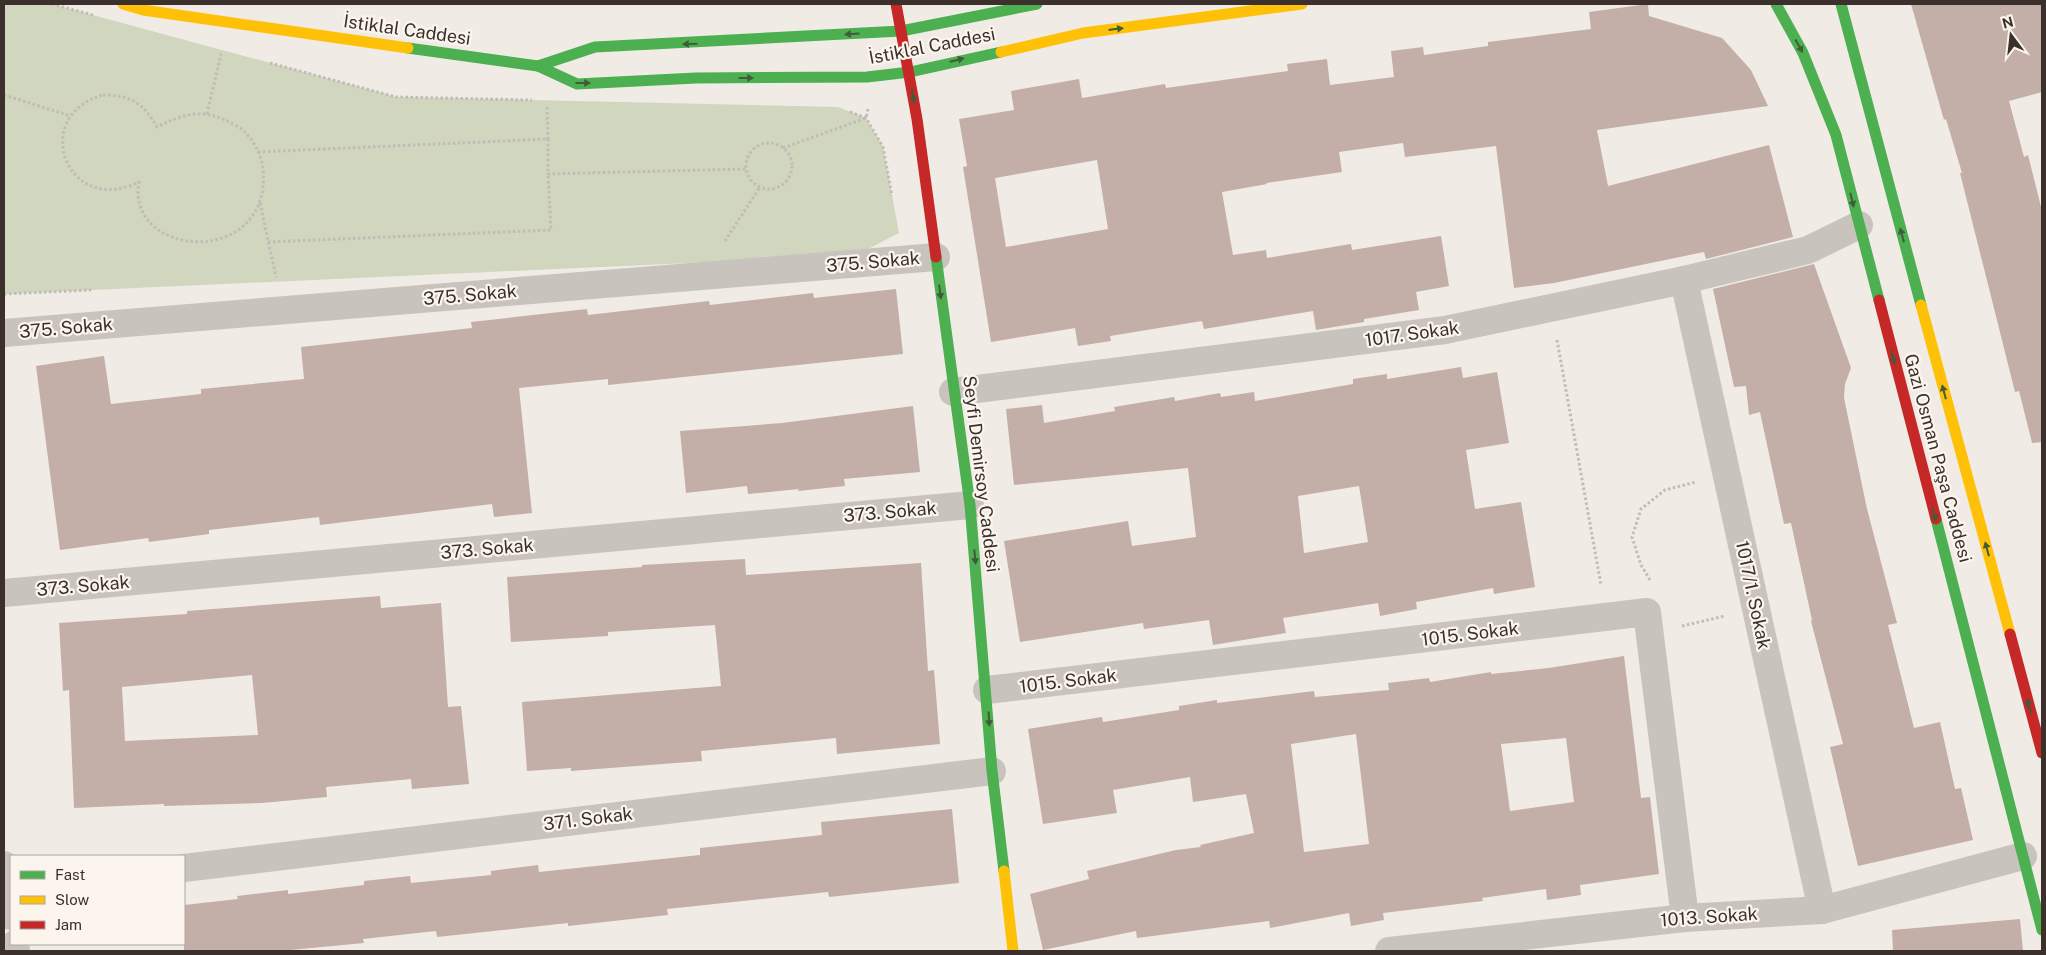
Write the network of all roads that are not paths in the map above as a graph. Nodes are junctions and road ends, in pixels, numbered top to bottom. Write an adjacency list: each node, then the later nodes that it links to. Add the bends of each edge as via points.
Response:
1 (123, 4): 8 (main road, İstiklal Caddesi, via 143,10)
2 (896, 4): 7 (main road, Seyfi Demirsoy Caddesi)
3 (1037, 4): 7 (main road, İstiklal Caddesi)
4 (1302, 4): 9 (main road, İstiklal Caddesi, one-way to 4, via 1083,33)
5 (1776, 4): 10 (main road, Gazi Osman Paşa Caddesi, one-way to 10, via 1803,53 1836,135)
6 (1842, 4): 18 (main road, Gazi Osman Paşa Caddesi, one-way to 6, via 1882,163 1872,113 1853,55)
7 (901, 31): 8 (main road, İstiklal Caddesi, one-way to 8, via 595,47); 9 (main road, Seyfi Demirsoy Caddesi)
8 (538, 66): 9 (main road, İstiklal Caddesi, one-way to 9, via 577,84 696,78 877,76)
9 (910, 72): 11 (main road, Seyfi Demirsoy Caddesi, one-way to 11)
10 (1859, 224): 12 (street, 1017. Sokak, via 1808,250); 20 (main road, Gazi Osman Paşa Caddesi, one-way to 20)
11 (936, 257): 13 (street, 375. Sokak); 14 (main road, Seyfi Demirsoy Caddesi, one-way to 14)
12 (1684, 280): 14 (street, 1017. Sokak, via 1444,330); 24 (street, 1017/1. Sokak)
13 (4, 333)
14 (953, 392): 15 (main road, Seyfi Demirsoy Caddesi)
15 (970, 505): 16 (street, 373. Sokak); 17 (main road, Seyfi Demirsoy Caddesi, one-way to 17)
16 (4, 593)
17 (987, 690): 19 (main road, Seyfi Demirsoy Caddesi, one-way to 19); 25 (street, 1015. Sokak, via 1648,612)
18 (2042, 753)
19 (992, 771): 21 (street, 371. Sokak); 27 (main road, Seyfi Demirsoy Caddesi)
20 (2023, 856): 24 (street, 1013. Sokak); 26 (main road, Gazi Osman Paşa Caddesi)
21 (185, 868)
22 (7, 881): 23 (street)
23 (10, 907)
24 (1822, 910): 25 (street, 1013. Sokak)
25 (1685, 918): 28 (street, 1013. Sokak)
26 (2042, 930)
27 (1012, 951)
28 (1389, 951)

